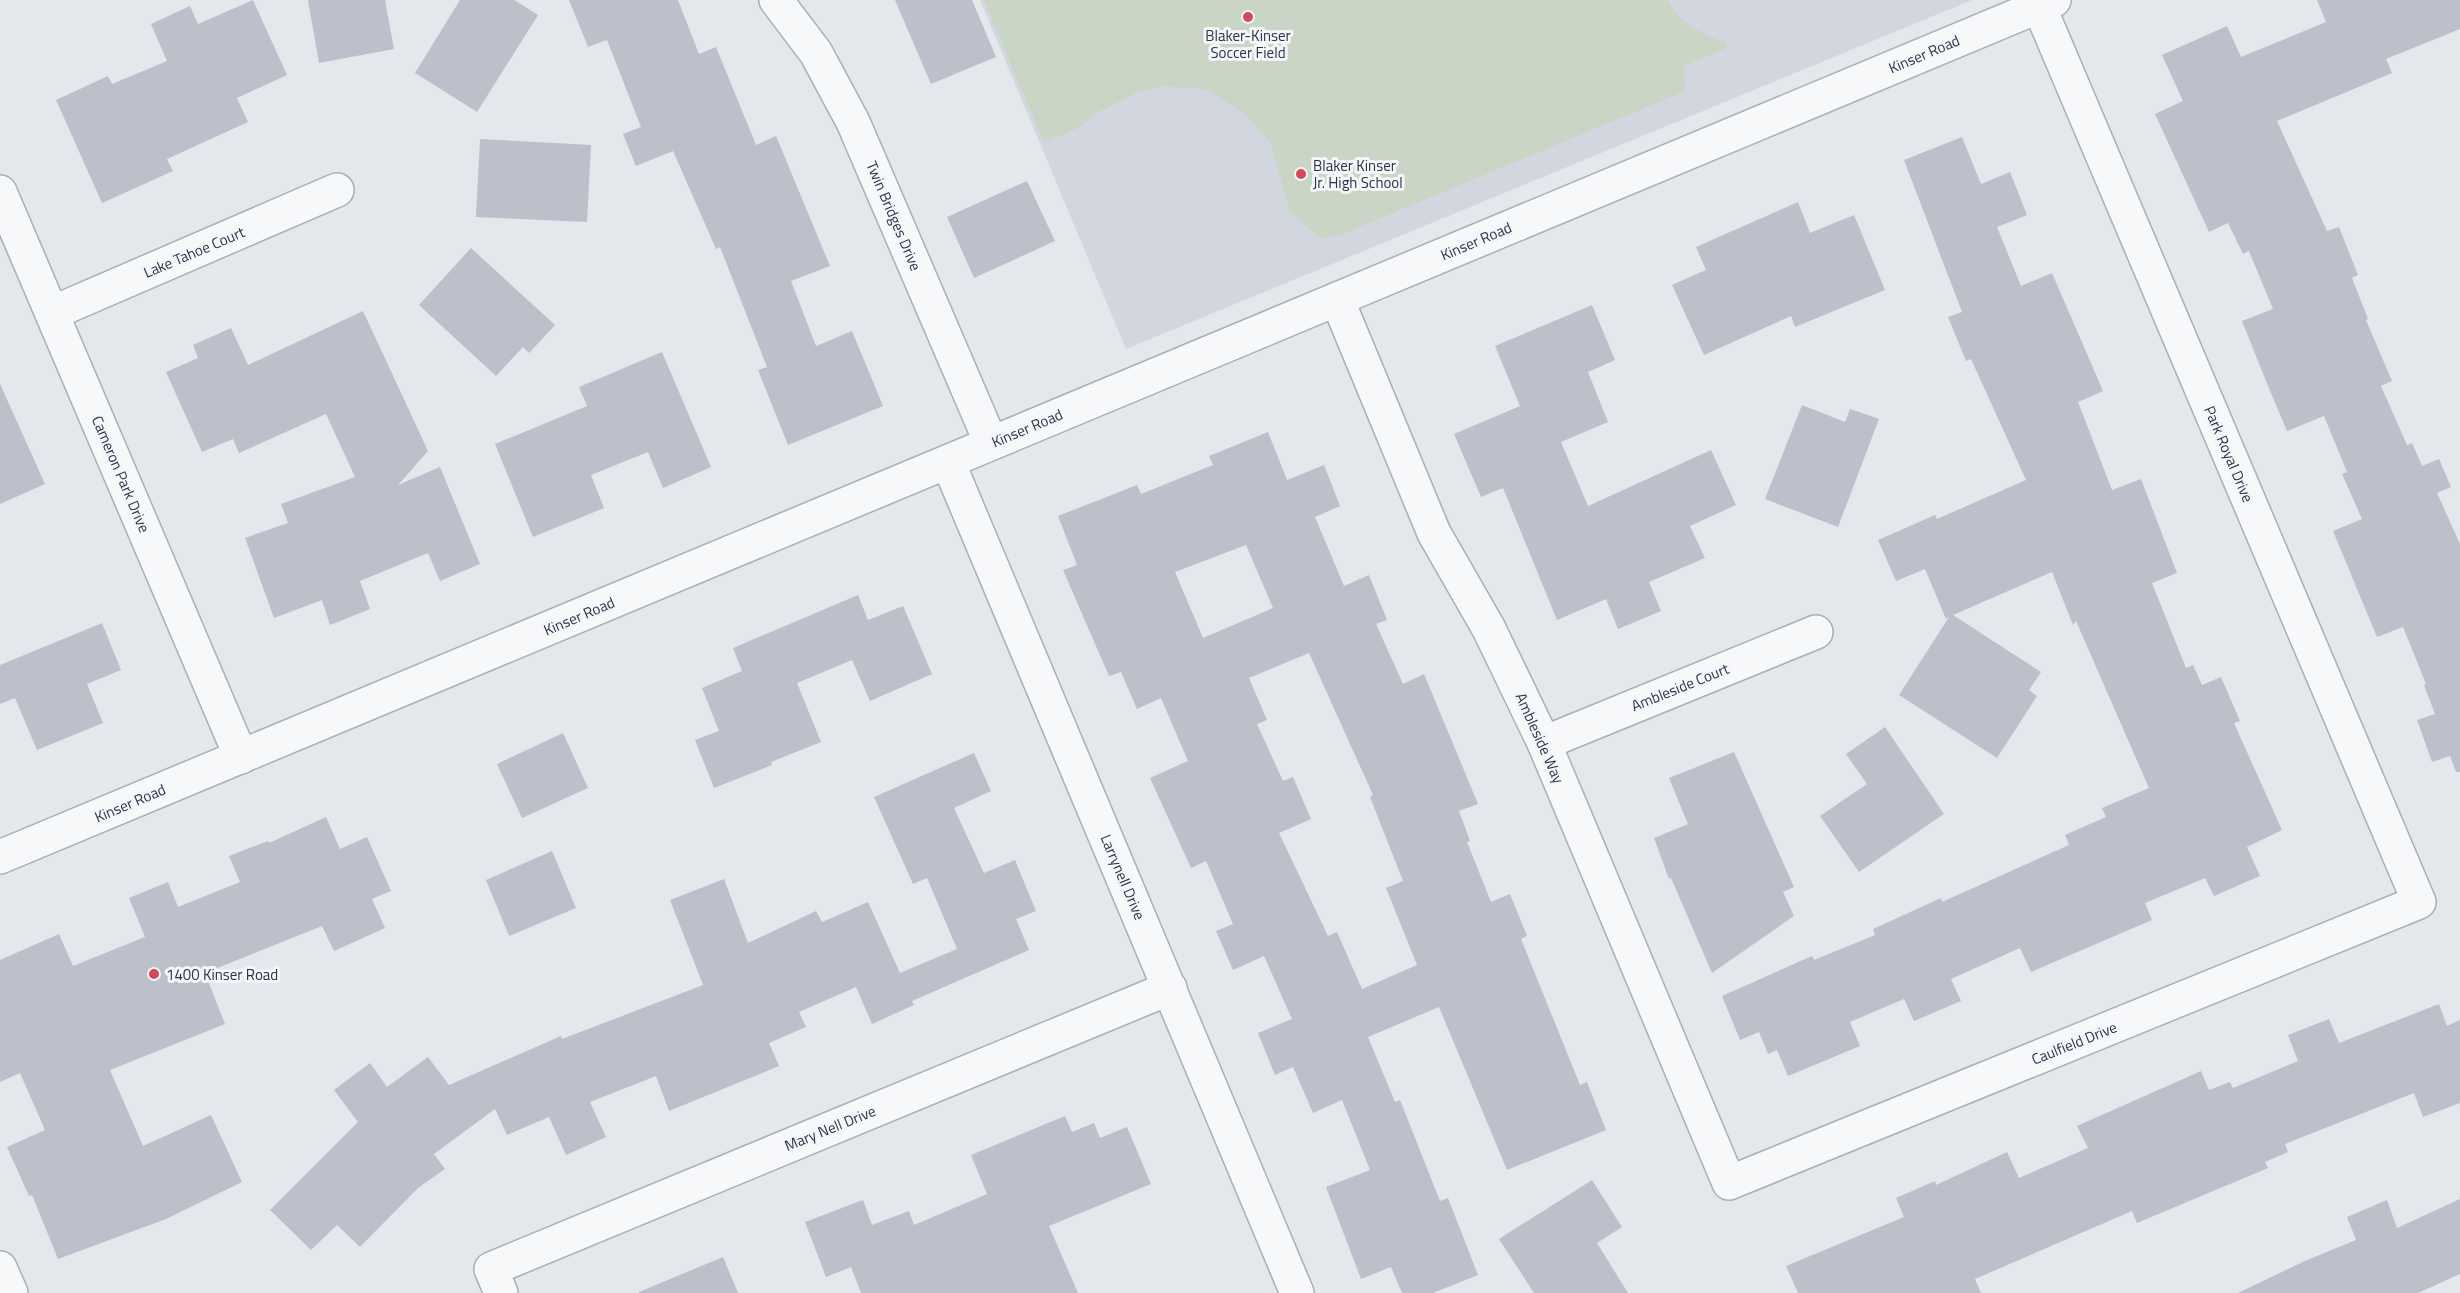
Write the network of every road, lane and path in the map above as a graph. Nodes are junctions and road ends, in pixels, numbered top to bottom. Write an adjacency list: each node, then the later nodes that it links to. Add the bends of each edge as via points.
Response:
1 (776, 0): 7 (street, Twin Bridges Drive, via 816,53 849,113)
2 (2047, 3): 5 (street, Kinser Road); 13 (street, Park Royal Drive)
3 (337, 190): 6 (street, Lake Tahoe Court)
4 (0, 192): 6 (street, Cameron Park Drive)
5 (1337, 300): 7 (street, Kinser Road); 10 (street, Ambleside Way, via 1434,533 1489,629)
6 (52, 313): 11 (street, Cameron Park Drive)
7 (991, 443): 8 (street, Kinser Road)
8 (948, 462): 11 (street, Kinser Road); 14 (street, Larrynell Drive)
9 (1816, 632): 10 (street, Ambleside Court)
10 (1544, 743): 15 (street, Ambleside Way)
11 (241, 757): 12 (street, Kinser Road)
12 (0, 857)
13 (2419, 902): 15 (street, Caulfield Drive)
14 (1170, 988): 17 (street, Mary Nell Drive); 19 (street, Larrynell Drive)
15 (1729, 1183)
16 (0, 1268): 18 (street)
17 (496, 1281)
18 (11, 1293)
19 (1297, 1293)

